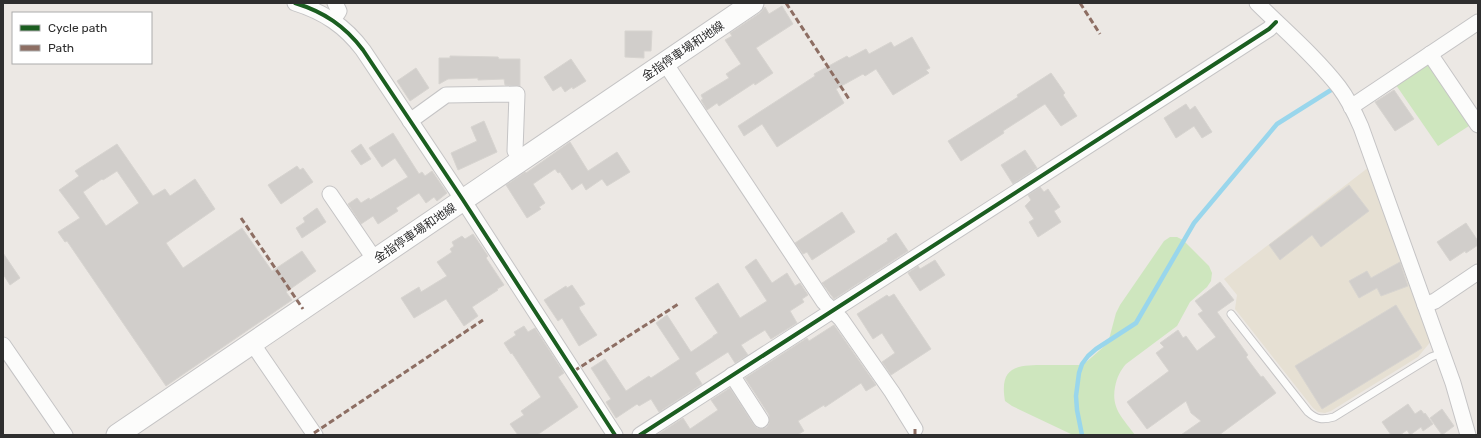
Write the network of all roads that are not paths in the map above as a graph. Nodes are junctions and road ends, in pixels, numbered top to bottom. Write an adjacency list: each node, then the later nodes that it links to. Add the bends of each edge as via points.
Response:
1 (295, 3): 5 (street)
2 (335, 3): 5 (street, via 339,10)
3 (753, 3): 9 (main road, 金指停車場和地線)
4 (1257, 3): 6 (street)
5 (333, 20): 11 (street, via 363,50)
6 (1276, 22): 10 (street, via 1325,71); 19 (street, via 1269,29)
7 (1478, 22): 8 (street)
8 (1430, 54): 10 (street); 12 (street)
9 (665, 63): 13 (main road, 金指停車場和地線); 19 (street, via 824,302)
10 (1352, 107): 18 (street)
11 (410, 121): 13 (street, via 446,95 518,94 515,151); 15 (street)
12 (1478, 125)
13 (521, 161): 15 (main road, 金指停車場和地線)
14 (330, 194): 16 (street)
15 (463, 200): 16 (main road, 金指停車場和地線); 30 (street)
16 (375, 260): 21 (main road, 金指停車場和地線)
17 (1478, 272): 18 (street)
18 (1425, 305): 23 (street)
19 (832, 310): 24 (street); 26 (street, via 845,325)
20 (1230, 314): 23 (lane, via 1308,412 1316,418 1325,420)
21 (252, 343): 28 (main road, 金指停車場和地線); 29 (street)
22 (3, 345): 27 (street)
23 (1442, 353): 32 (street)
24 (732, 376): 25 (street); 31 (street)
25 (761, 420)
26 (915, 428)
27 (64, 435)
28 (117, 435)
29 (315, 435)
30 (615, 435)
31 (640, 435)
32 (1468, 435)

